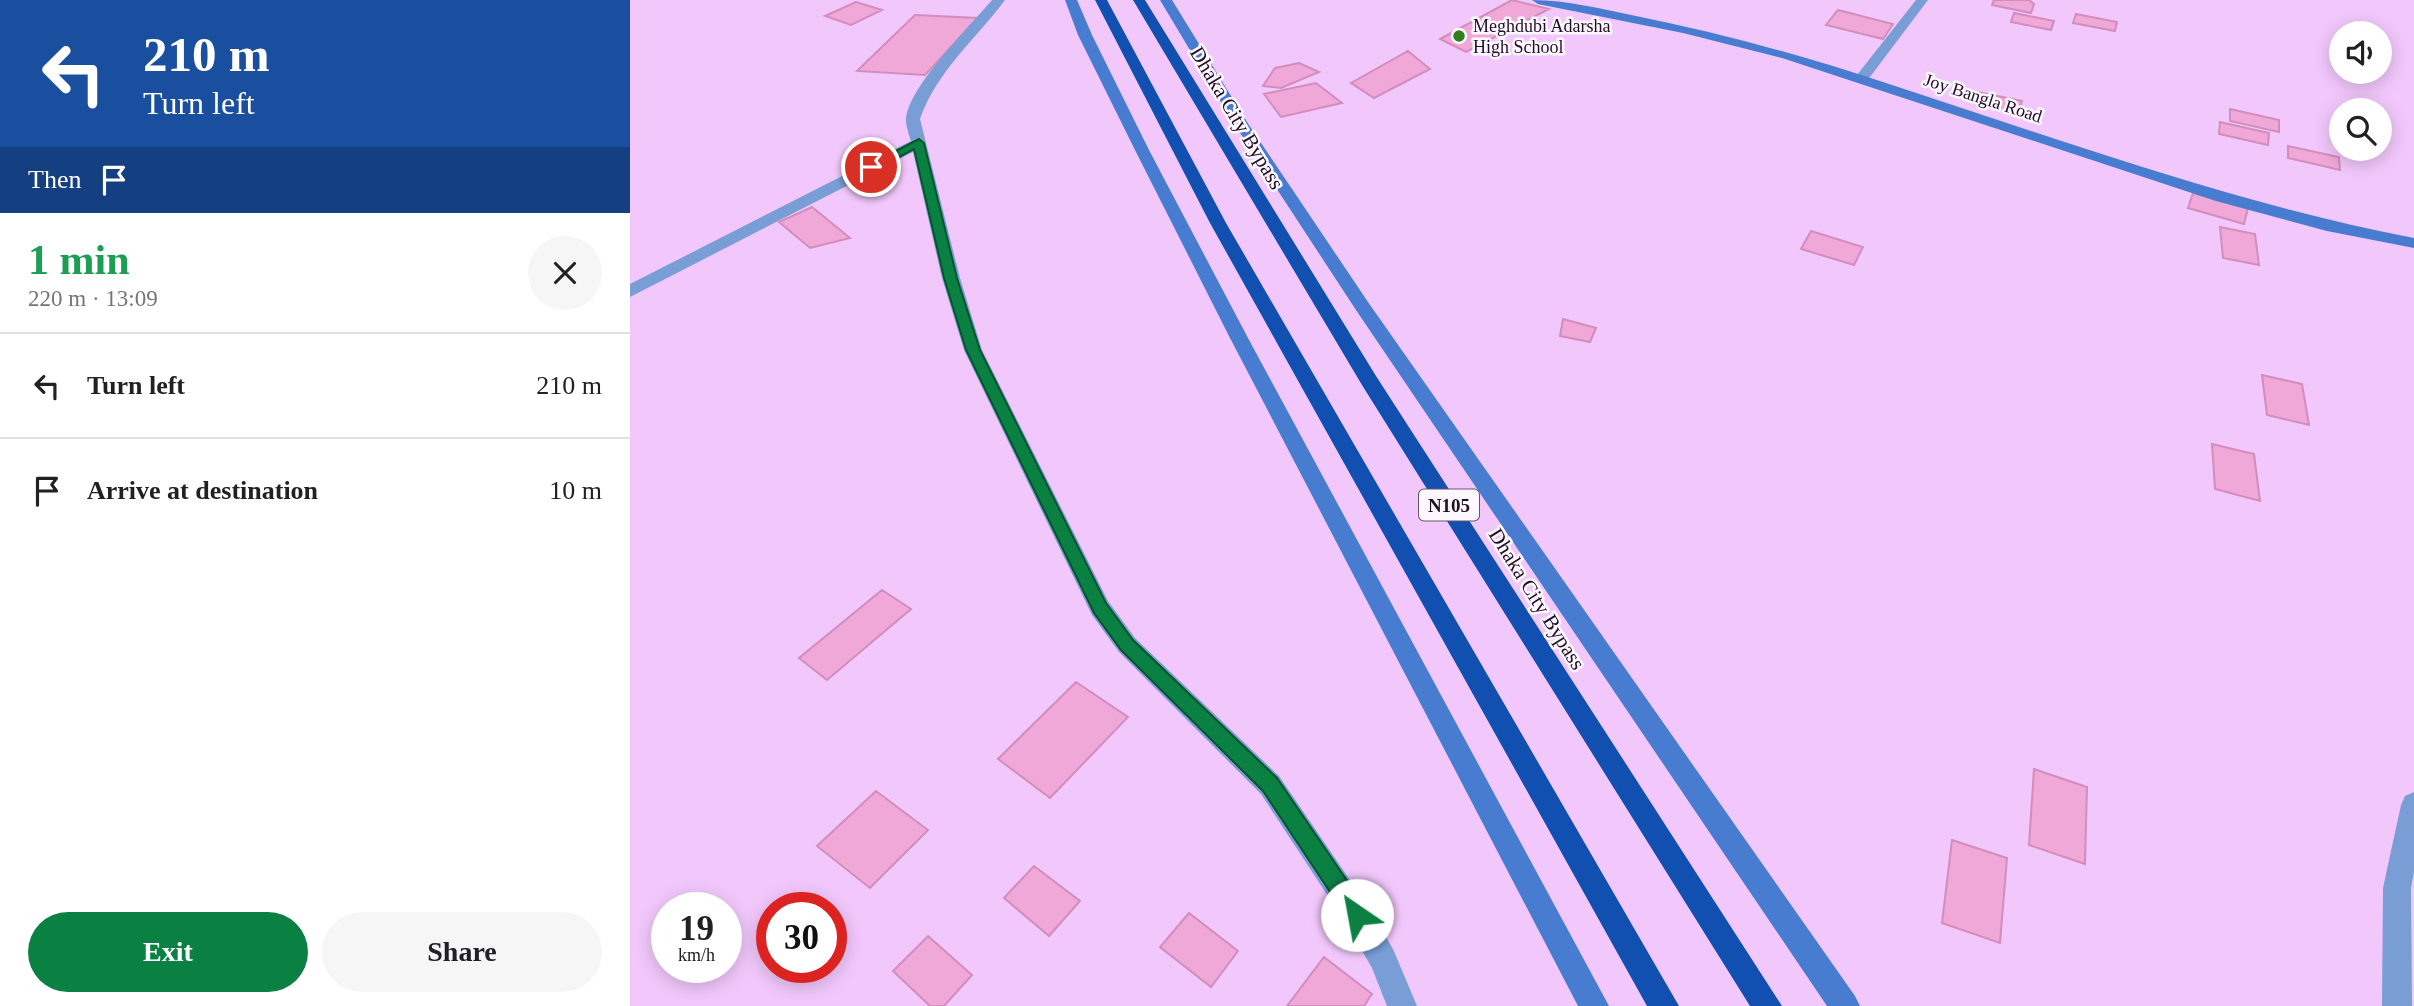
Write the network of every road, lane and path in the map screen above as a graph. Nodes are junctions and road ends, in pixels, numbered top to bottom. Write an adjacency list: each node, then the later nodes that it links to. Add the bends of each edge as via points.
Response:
1 (999, 0): 9 (street, via 922,94 913,119)
2 (1071, 0): 14 (main road, via 1239,338)
3 (1101, 0): 15 (highway, N105, via 1280,332)
4 (1139, 0): 16 (highway, Dhaka City Bypass / N105, via 1333,320)
5 (1166, 0): 17 (main road, via 1362,306)
6 (1538, 0): 8 (main road, Joy Bangla Road, via 1724,38)
7 (1922, 0): 8 (street)
8 (1862, 78): 10 (main road, Joy Bangla Road, via 2263,210)
9 (919, 143): 11 (street); 13 (street, via 973,350 1100,608 1127,645 1270,785 1377,948)
10 (2414, 243)
11 (630, 291)
12 (2414, 806): 18 (street, via 2397,888)
13 (1402, 1006)
14 (1594, 1006)
15 (1664, 1006)
16 (1767, 1006)
17 (1845, 1006)
18 (2397, 1006)

